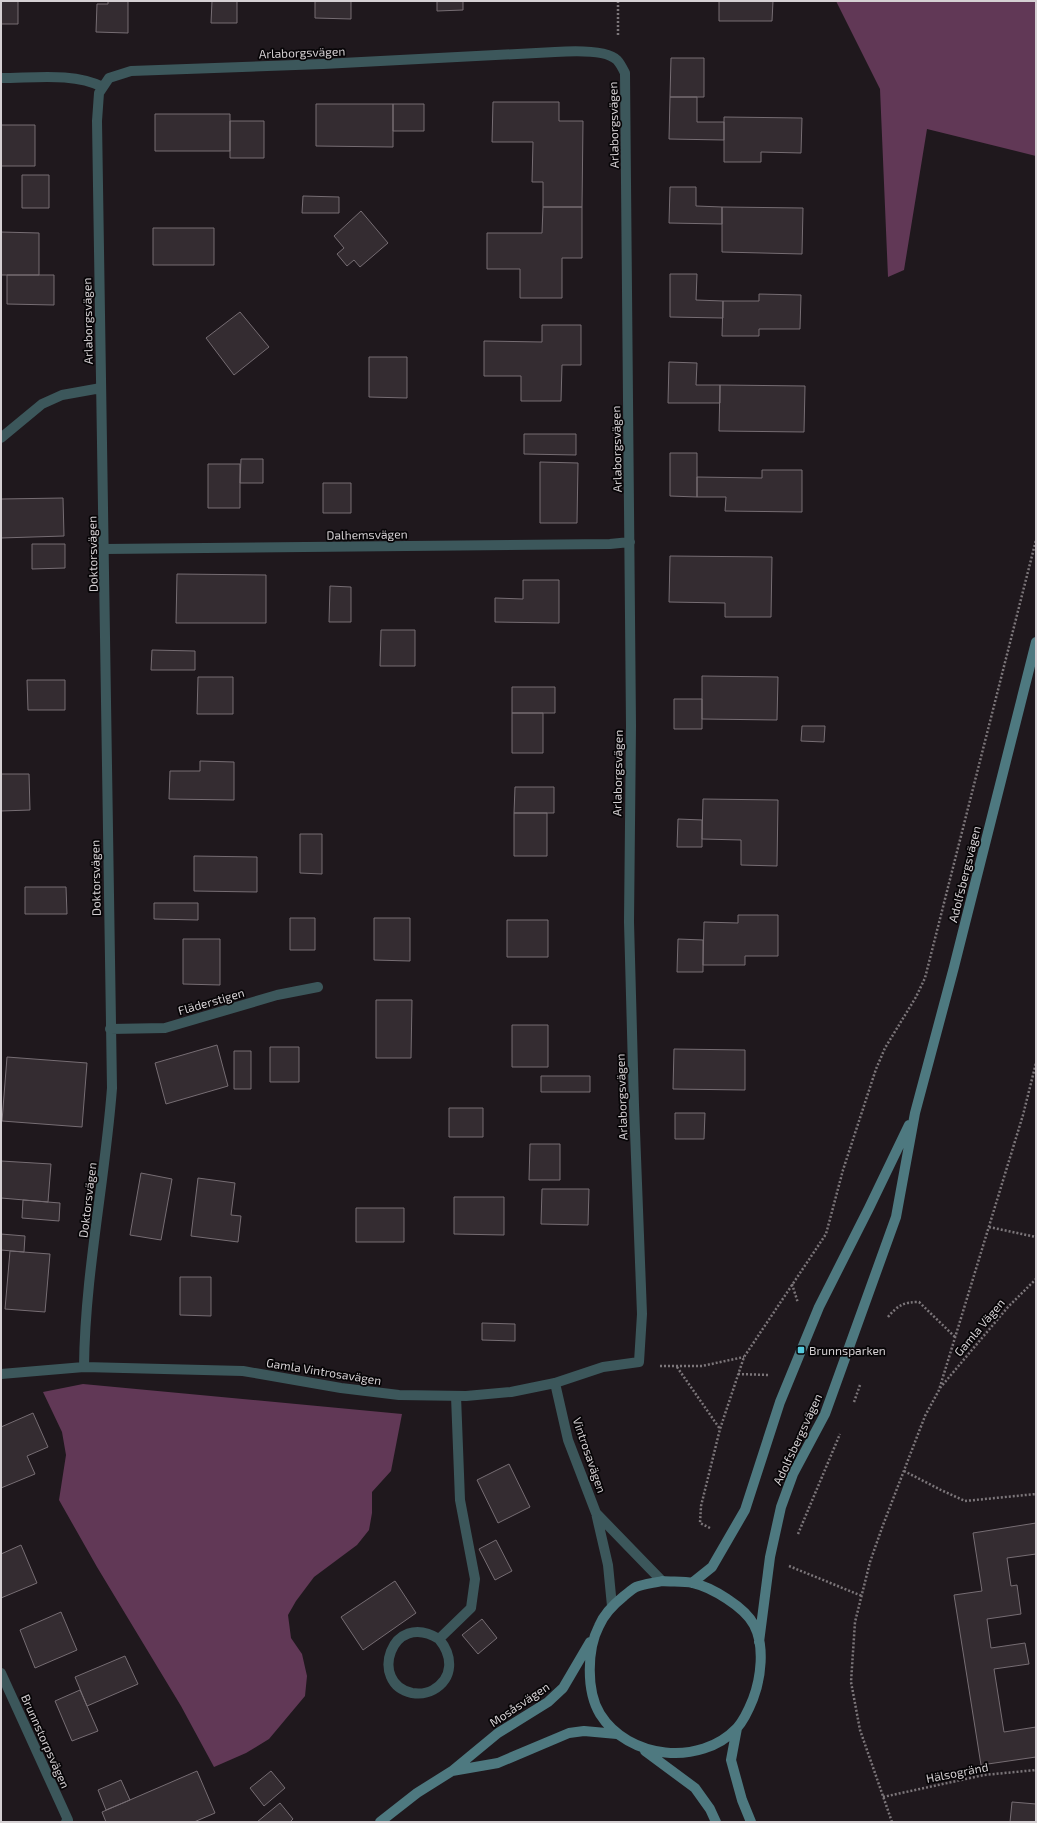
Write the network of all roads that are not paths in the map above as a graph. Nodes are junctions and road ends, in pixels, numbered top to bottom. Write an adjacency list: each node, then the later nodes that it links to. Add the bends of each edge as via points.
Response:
1 (1, 78): 2 (street, via 76,78)
2 (103, 87): 3 (street, Arlaborgsvägen, via 99,93 97,121); 5 (street, Arlaborgsvägen, via 109,78 131,71 581,51 616,59 625,73)
3 (101, 388): 4 (street, via 62,395 42,404); 6 (street, Doktorsvägen)
4 (1, 438)
5 (630, 542): 6 (street, Dalhemsvägen); 11 (street, Arlaborgsvägen, via 629,922 642,1314)
6 (105, 549): 9 (street, Doktorsvägen)
7 (1036, 642): 10 (main road, Adolfsbergsvägen)
8 (318, 987): 9 (street, Fläderstigen, via 277,995 165,1028)
9 (110, 1029): 12 (street, Doktorsvägen, via 112,1088 85,1321)
10 (915, 1113): 18 (main road, Adolfsbergsvägen, via 819,1307 780,1402 745,1510 712,1567); 22 (main road, Adolfsbergsvägen, via 896,1217 885,1250 825,1414 793,1474 781,1507 770,1557)
11 (639, 1362): 14 (street, Gamla Vintrosavägen, via 603,1367)
12 (84, 1367): 13 (street, Gamla Vintrosavägen); 15 (street, Gamla Vintrosavägen, via 243,1371 399,1395)
13 (1, 1374)
14 (555, 1383): 15 (street, Gamla Vintrosavägen, via 512,1392); 16 (street, Vintrosavägen, via 568,1440)
15 (456, 1396): 21 (street, via 460,1500 475,1579 471,1608)
16 (596, 1513): 17 (street, Vintrosavägen); 19 (street, Vintrosavägen, via 608,1565)
17 (662, 1581): 18 (main road); 19 (main road, via 635,1587)
18 (692, 1583): 22 (main road, via 719,1594 740,1610 754,1624)
19 (612, 1606): 20 (main road)
20 (598, 1626): 25 (main road, via 589,1656 592,1688 600,1713); 27 (main road, Mosåsvägen, via 563,1688 548,1702 498,1733)
21 (439, 1639): 21 (street, via 446,1647 450,1658 446,1678 430,1692 419,1694 408,1692 399,1686 388,1669 390,1650 396,1642 407,1634 422,1631)
22 (759, 1642): 24 (main road, via 760,1668 756,1690)
23 (1, 1673): 28 (street, Brunnstorpsvägen)
24 (737, 1728): 26 (main road, via 703,1750 658,1752); 31 (main road, via 731,1760)
25 (617, 1734): 26 (main road); 27 (main road, Mosåsvägen, via 584,1731 569,1733 498,1763)
26 (637, 1746): 30 (main road, via 695,1788)
27 (452, 1771): 29 (main road, Mosåsvägen, via 417,1793)
28 (67, 1821)
29 (380, 1822)
30 (716, 1822)
31 (751, 1822)

